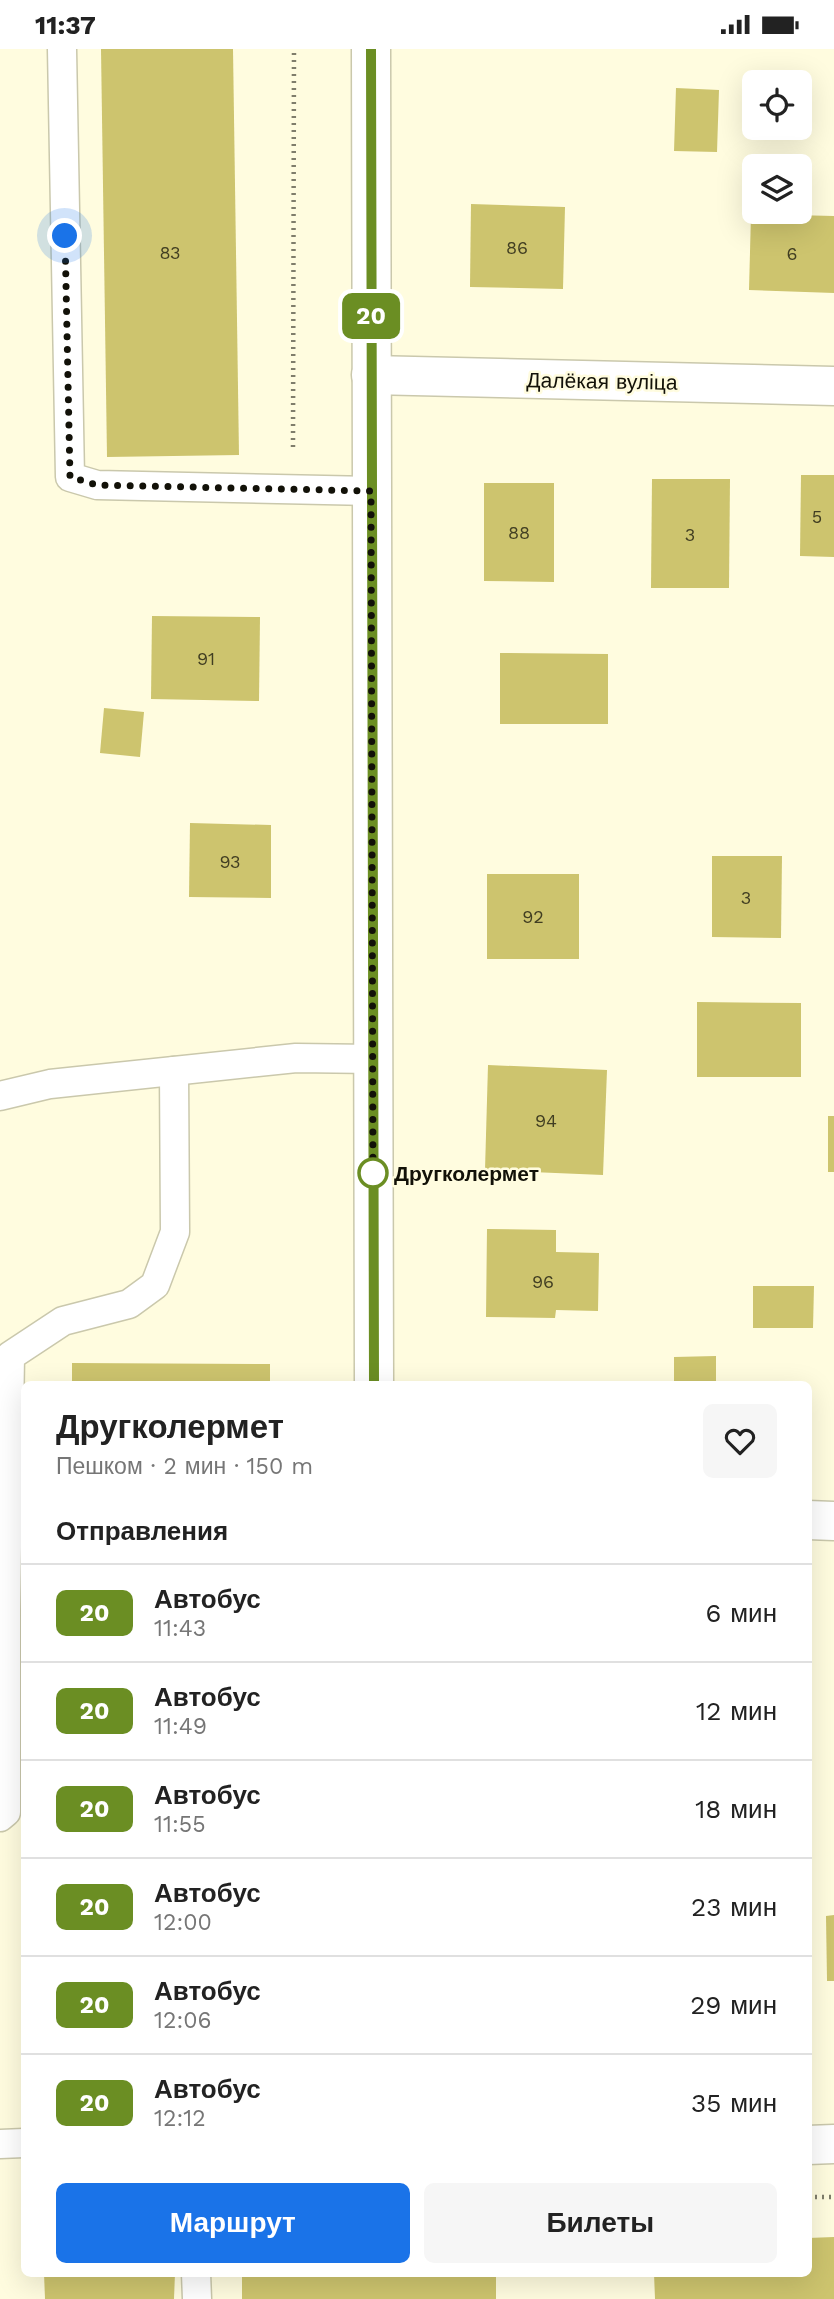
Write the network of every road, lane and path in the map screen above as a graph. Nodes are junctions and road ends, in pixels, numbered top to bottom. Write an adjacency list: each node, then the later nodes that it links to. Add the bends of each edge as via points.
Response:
1 (62, 49): 6 (lane, via 70,477 97,485)
2 (294, 49): 6 (path)
3 (371, 49): 4 (street)
4 (371, 375): 5 (street, Далёкая вуліца); 7 (street)
5 (834, 386)
6 (293, 489): 7 (lane)
7 (371, 491): 8 (street)
8 (374, 1059): 9 (lane, via 296,1058); 11 (street)
9 (174, 1071): 10 (lane, via 50,1084); 14 (lane, via 174,1232 155,1285 129,1304 63,1321 10,1356)
10 (0, 1096)
11 (374, 1381)
12 (812, 1520): 13 (street)
13 (834, 1521)
14 (3, 1607): 15 (lane, via 6,1812)
15 (0, 1817)
16 (21, 2143): 17 (lane)
17 (0, 2144)
18 (834, 2144): 19 (street)
19 (812, 2145)
20 (812, 2197): 21 (path)
21 (834, 2197)
22 (196, 2277): 23 (lane)
23 (197, 2299)

